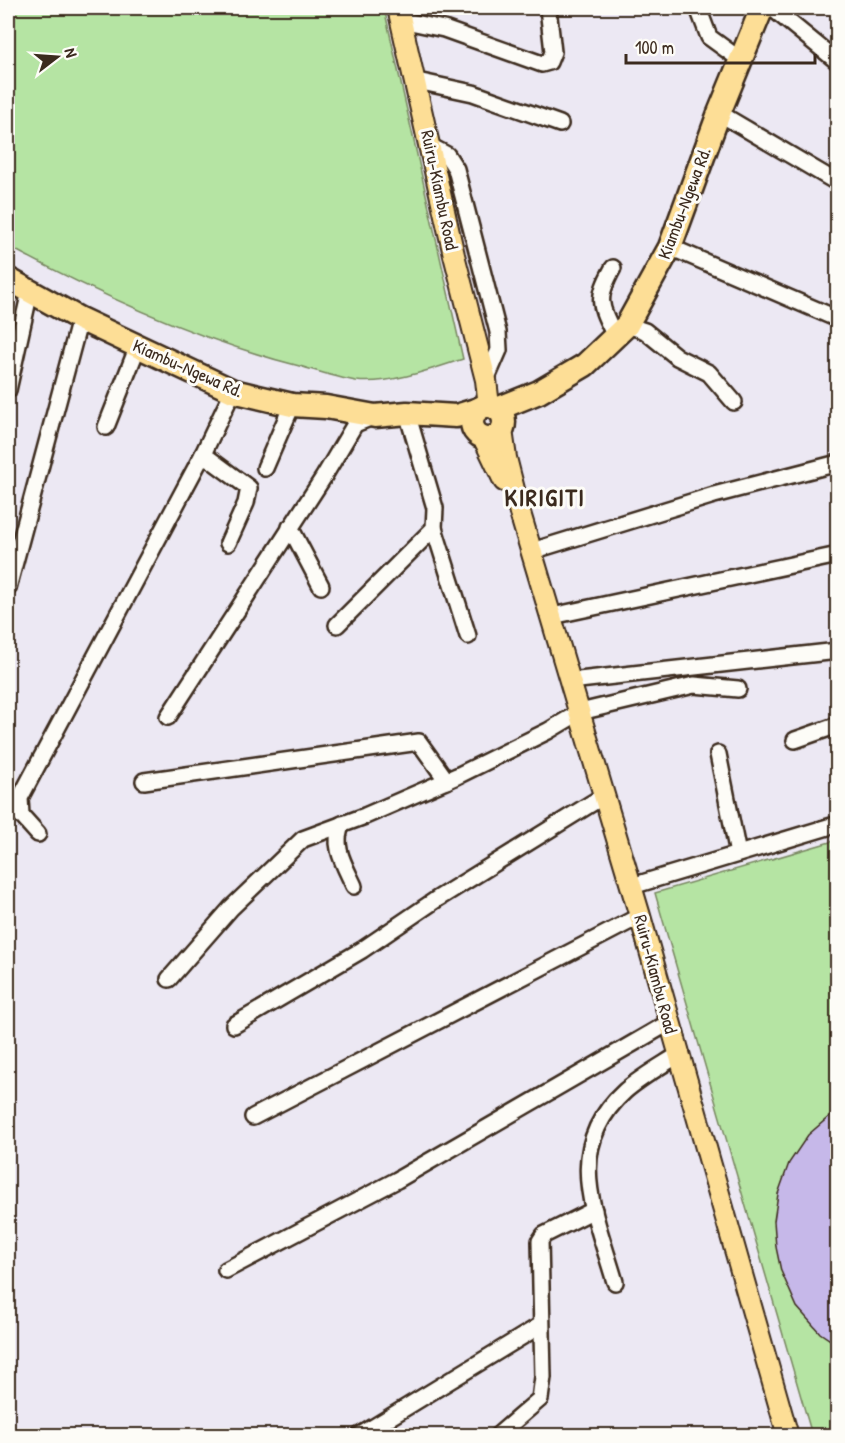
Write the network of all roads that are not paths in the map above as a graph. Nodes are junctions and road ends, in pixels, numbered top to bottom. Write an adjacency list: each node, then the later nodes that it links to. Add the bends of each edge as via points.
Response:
1 (548, 8): 5 (street, via 553,52 549,62 542,64)
2 (698, 8): 6 (street, via 709,36)
3 (762, 8): 6 (highway, Kiambu-Ngewa Rd.)
4 (772, 8): 7 (street)
5 (400, 14): 8 (main road, Ruiru-Kiambu Road)
6 (742, 61): 9 (highway, Kiambu-Ngewa Rd.)
7 (837, 62)
8 (417, 81): 10 (street, via 482,95); 11 (main road, Ruiru-Kiambu Road)
9 (719, 113): 12 (street); 14 (highway, Kiambu-Ngewa Rd.)
10 (560, 124)
11 (430, 146): 13 (street, via 452,162); 15 (main road, Ruiru-Kiambu Road)
12 (837, 183)
13 (471, 233): 15 (street); 23 (street, via 498,332 499,350)
14 (670, 247): 20 (street); 21 (highway, Kiambu-Ngewa Rd.)
15 (454, 255): 23 (main road, Ruiru-Kiambu Road)
16 (613, 268): 21 (street, via 600,294 605,314)
17 (8, 279): 18 (highway, Kiambu-Ngewa Rd.)
18 (30, 291): 19 (highway, Kiambu-Ngewa Rd.); 24 (street)
19 (80, 319): 22 (highway, Kiambu-Ngewa Rd.); 41 (street)
20 (837, 319)
21 (621, 330): 26 (street, via 645,332 677,357 709,373); 30 (highway, Kiambu-Ngewa Rd., via 585,365)
22 (138, 346): 25 (highway, Kiambu-Ngewa Rd.); 31 (street)
23 (485, 376): 30 (main road, Ruiru-Kiambu Road)
24 (8, 390)
25 (233, 391): 27 (highway, Kiambu-Ngewa Rd.); 32 (street)
26 (734, 402)
27 (292, 405): 29 (highway, Kiambu-Ngewa Rd.); 34 (street)
28 (412, 413): 29 (highway, Kiambu-Ngewa Rd.); 30 (highway, Kiambu-Ngewa Rd.); 36 (street, via 435,508)
29 (375, 416): 35 (street, via 356,424)
30 (490, 421): 38 (main road, Ruiru-Kiambu Road, via 506,458)
31 (106, 427)
32 (203, 454): 37 (street, via 249,488); 58 (street, via 20,798 18,809)
33 (837, 463): 38 (street, via 714,495)
34 (265, 468)
35 (290, 527): 40 (street); 49 (street)
36 (434, 528): 43 (street); 44 (street)
37 (228, 543)
38 (532, 551): 42 (main road, Ruiru-Kiambu Road)
39 (837, 555): 42 (street)
40 (321, 586)
41 (8, 588)
42 (552, 616): 46 (main road, Ruiru-Kiambu Road)
43 (337, 625)
44 (468, 636)
45 (837, 651): 46 (street)
46 (570, 681): 48 (main road, Ruiru-Kiambu Road)
47 (738, 689): 48 (street, via 694,685)
48 (580, 712): 54 (street); 55 (main road, Ruiru-Kiambu Road)
49 (168, 717)
50 (837, 725): 51 (street)
51 (795, 740)
52 (718, 754): 59 (street)
53 (144, 781): 54 (street, via 419,742)
54 (447, 781): 56 (street)
55 (605, 795): 61 (main road, Ruiru-Kiambu Road); 65 (street, via 437,899 362,951)
56 (342, 824): 60 (street, via 337,838 339,849); 63 (street, via 303,839 286,854 223,916)
57 (837, 824): 59 (street)
58 (38, 834)
59 (738, 854): 61 (street)
60 (354, 886)
61 (632, 886): 62 (main road, Ruiru-Kiambu Road)
62 (640, 916): 64 (main road, Ruiru-Kiambu Road); 67 (street)
63 (169, 980)
64 (670, 1022): 66 (main road, Ruiru-Kiambu Road); 69 (street, via 397,1180)
65 (234, 1025)
66 (678, 1055): 68 (street, via 626,1090 597,1127 586,1161); 74 (main road, Ruiru-Kiambu Road)
67 (253, 1117)
68 (594, 1210): 70 (street); 71 (street, via 544,1235 540,1241)
69 (226, 1270)
70 (615, 1282)
71 (541, 1325): 72 (street); 73 (street, via 540,1399)
72 (359, 1436)
73 (497, 1436)
74 (788, 1436)

